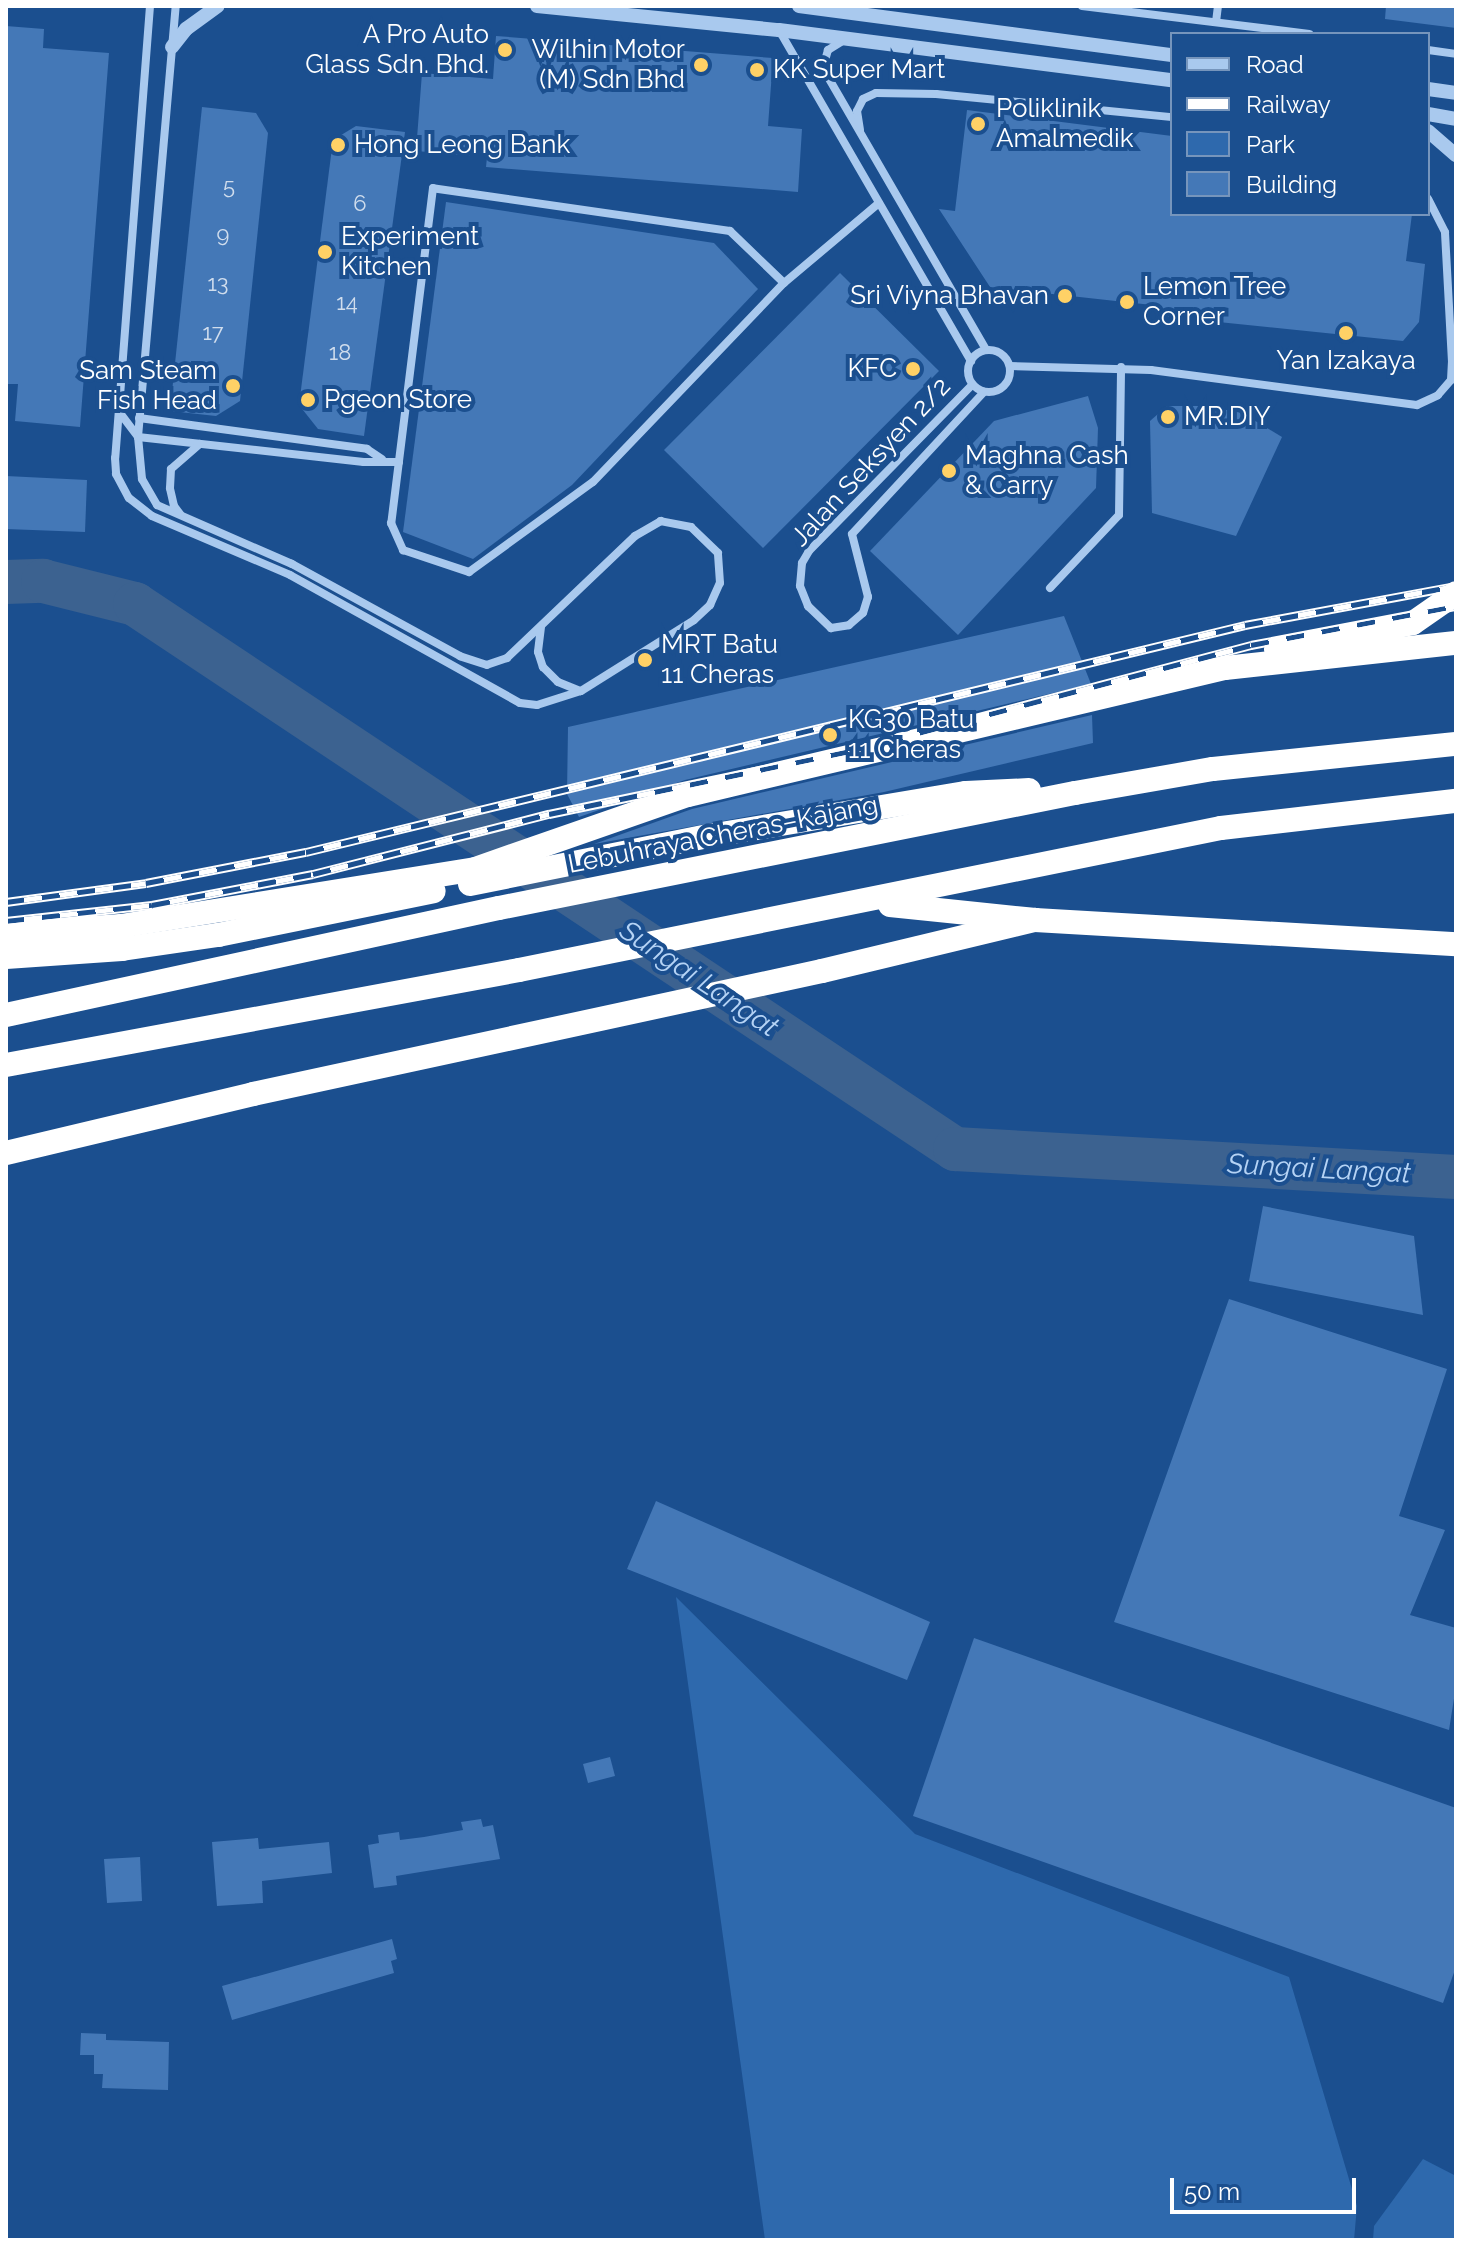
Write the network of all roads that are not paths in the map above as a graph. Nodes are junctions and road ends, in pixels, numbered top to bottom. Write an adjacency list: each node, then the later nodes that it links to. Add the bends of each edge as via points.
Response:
1 (150, 6): 37 (street)
2 (176, 6): 13 (street)
3 (218, 6): 13 (street, via 186,29)
4 (537, 6): 10 (street)
5 (799, 6): 8 (street)
6 (1082, 6): 9 (street)
7 (1218, 6): 9 (street)
8 (854, 9): 16 (street)
9 (1216, 22): 11 (street)
10 (779, 30): 12 (street); 26 (street, Jalan Seksyen 2/2)
11 (1294, 32)
12 (848, 38): 17 (street); 24 (street, via 836,42 824,64)
13 (172, 47): 38 (street)
14 (1430, 50): 15 (street)
15 (1456, 54)
16 (1170, 55)
17 (1170, 80)
18 (1430, 89): 19 (street)
19 (1456, 93)
20 (1430, 114): 22 (street)
21 (1170, 117): 24 (street, via 876,93 863,99 857,111)
22 (1456, 119)
23 (1430, 133): 25 (street)
24 (862, 139): 31 (street)
25 (1456, 155)
26 (879, 203): 30 (street); 32 (street, Jalan Seksyen 2/2)
27 (1430, 203): 29 (street)
28 (1456, 229): 29 (street)
29 (1445, 232): 34 (street, via 1451,380 1438,395 1417,405)
30 (784, 283): 42 (street, via 593,482 469,572 403,550 391,523); 42 (street, via 730,231 433,188)
31 (986, 350): 32 (street); 33 (street, via 1001,354)
32 (971, 361): 35 (street)
33 (1010, 366): 34 (street); 36 (street, via 1004,386)
34 (1121, 367): 44 (street, via 1119,515)
35 (972, 385): 36 (street); 36 (street, Jalan Seksyen 2/2, via 802,563 800,586 808,606 831,628 849,625 863,613 868,597 852,534)
36 (984, 392)
37 (119, 412): 39 (street); 49 (street, via 116,474 129,498 152,516 290,575 520,703 537,705)
38 (139, 418): 39 (street); 41 (street, via 367,449)
39 (138, 437): 40 (street); 43 (street, via 148,493 157,505)
40 (201, 444): 41 (street, via 364,462); 43 (street, via 171,469 174,506)
41 (382, 459): 42 (street)
42 (399, 462)
43 (182, 516): 46 (street, via 292,564 472,662 497,663)
44 (1050, 588)
45 (1456, 593): 48 (highway, via 1413,623 1287,645)
46 (542, 625): 49 (street, via 538,652 543,667 558,682); 49 (street, via 635,536 661,521 691,527 718,553 720,583 710,605)
47 (1456, 643): 48 (highway)
48 (1225, 668): 55 (highway, via 688,795 475,869 121,926)
49 (581, 691)
50 (1456, 744): 51 (highway, Lebuhraya Cheras–Kajang, via 1213,769)
51 (1075, 793): 59 (highway, via 966,793 709,836 218,935 122,949); 60 (highway, Lebuhraya Cheras–Kajang, via 499,908)
52 (1456, 801): 53 (highway, via 1221,828)
53 (856, 903): 54 (highway); 61 (highway)
54 (1035, 920): 57 (highway); 62 (highway)
55 (6, 934)
56 (1456, 935): 57 (highway)
57 (1431, 940): 58 (highway)
58 (1456, 944)
59 (6, 957)
60 (6, 1015)
61 (6, 1065)
62 (6, 1153)

